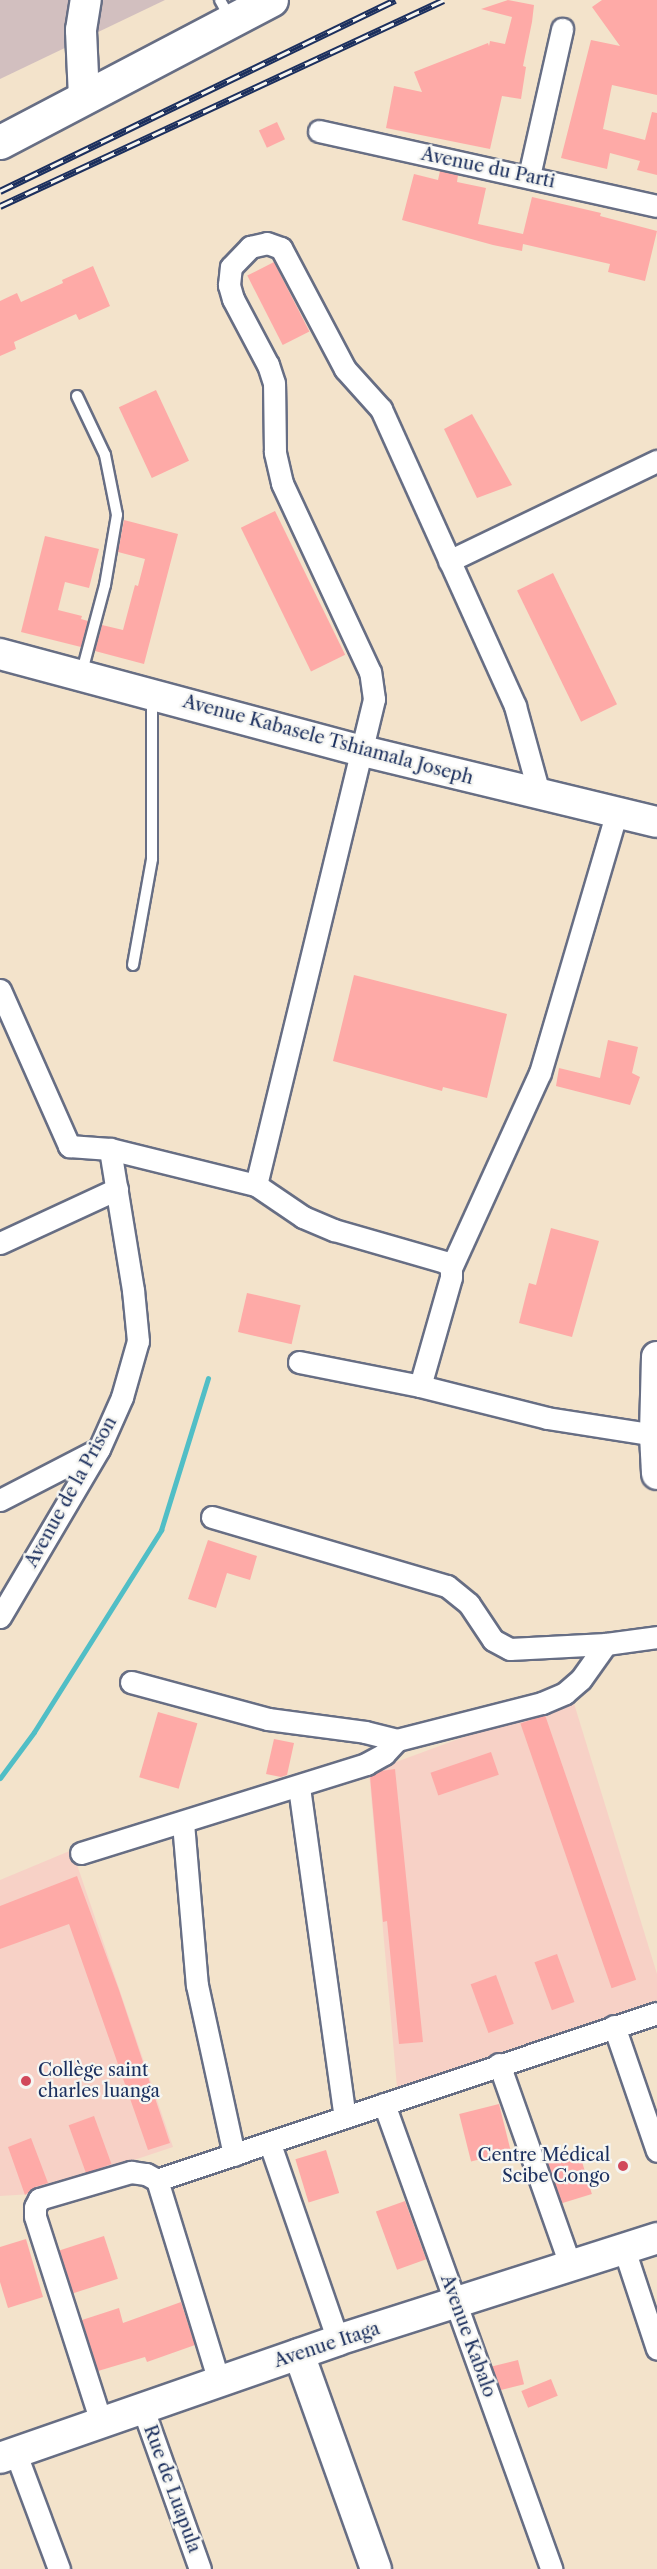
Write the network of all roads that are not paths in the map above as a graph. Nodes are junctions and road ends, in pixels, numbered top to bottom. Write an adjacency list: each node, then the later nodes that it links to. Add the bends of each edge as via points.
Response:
1 (86, 0): 5 (street, via 81,30)
2 (271, 0): 3 (main road)
3 (226, 10): 5 (main road)
4 (562, 29): 8 (street)
5 (84, 97): 7 (main road)
6 (319, 131): 8 (street, Avenue du Parti)
7 (0, 142)
8 (529, 176): 9 (street, Avenue du Parti)
9 (657, 206)
10 (77, 396): 14 (lane, via 105,455 117,515 105,585)
11 (657, 461): 12 (street)
12 (448, 561): 16 (street, via 381,409 345,369 282,248 267,243 250,247 231,267 229,285 274,383 275,452 282,483 370,672 374,699); 17 (street, via 515,706)
13 (0, 654): 14 (street, Avenue Kabasele Tshiamala Joseph)
14 (81, 676): 15 (street, Avenue Kabasele Tshiamala Joseph)
15 (152, 693): 16 (street, Avenue Kabasele Tshiamala Joseph); 20 (lane, via 152,859)
16 (363, 751): 17 (street, Avenue Kabasele Tshiamala Joseph); 23 (street)
17 (539, 794): 18 (street, Avenue Kabasele Tshiamala Joseph)
18 (617, 812): 19 (street, Avenue Kabasele Tshiamala Joseph); 26 (street, via 540,1073)
19 (657, 822)
20 (133, 965)
21 (0, 990): 22 (street, via 69,1146)
22 (110, 1149): 23 (street); 24 (street, Avenue de la Prison)
23 (256, 1185): 26 (street, via 303,1217 334,1230 445,1262)
24 (117, 1189): 25 (street); 31 (street, Avenue de la Prison, via 138,1341 122,1397)
25 (0, 1242)
26 (451, 1268): 29 (street)
27 (657, 1358): 30 (street)
28 (299, 1362): 29 (street)
29 (420, 1386): 30 (street, via 547,1418)
30 (655, 1435): 32 (street)
31 (99, 1449): 33 (street); 35 (street, Avenue de la Prison)
32 (657, 1474)
33 (0, 1500)
34 (212, 1517): 37 (street, via 447,1586 469,1604 493,1640 510,1648)
35 (0, 1617)
36 (657, 1637): 37 (street)
37 (606, 1644): 39 (street, via 581,1679 565,1693 543,1703)
38 (131, 1682): 39 (street, via 268,1719)
39 (397, 1740): 40 (street, via 384,1754 366,1764)
40 (299, 1787): 41 (street); 47 (street)
41 (183, 1822): 42 (street); 50 (street, via 196,1985)
42 (81, 1853)
43 (657, 2013): 44 (street)
44 (614, 2026): 45 (street); 49 (street)
45 (499, 2064): 46 (street); 54 (street)
46 (384, 2104): 47 (street); 55 (street, Avenue Kabalo)
47 (345, 2117): 48 (street)
48 (270, 2144): 50 (street); 56 (street)
49 (657, 2151)
50 (234, 2155): 51 (street)
51 (157, 2180): 59 (street); 61 (street, via 131,2172 39,2199 35,2206)
52 (657, 2238): 53 (street, Avenue Itaga)
53 (624, 2249): 54 (street, Avenue Itaga); 57 (street)
54 (571, 2267): 55 (street, Avenue Itaga)
55 (456, 2303): 56 (street, Avenue Itaga); 66 (street, Avenue Kabalo)
56 (338, 2340): 58 (street, Avenue Itaga)
57 (657, 2349)
58 (298, 2354): 59 (street, Avenue Itaga); 65 (street)
59 (219, 2381): 60 (street, Avenue Itaga)
60 (143, 2409): 61 (street, Avenue Itaga); 64 (street, Rue de Luapula)
61 (101, 2422): 62 (street, Avenue Itaga)
62 (4, 2456): 63 (street)
63 (58, 2569)
64 (200, 2569)
65 (376, 2569)
66 (551, 2569)

